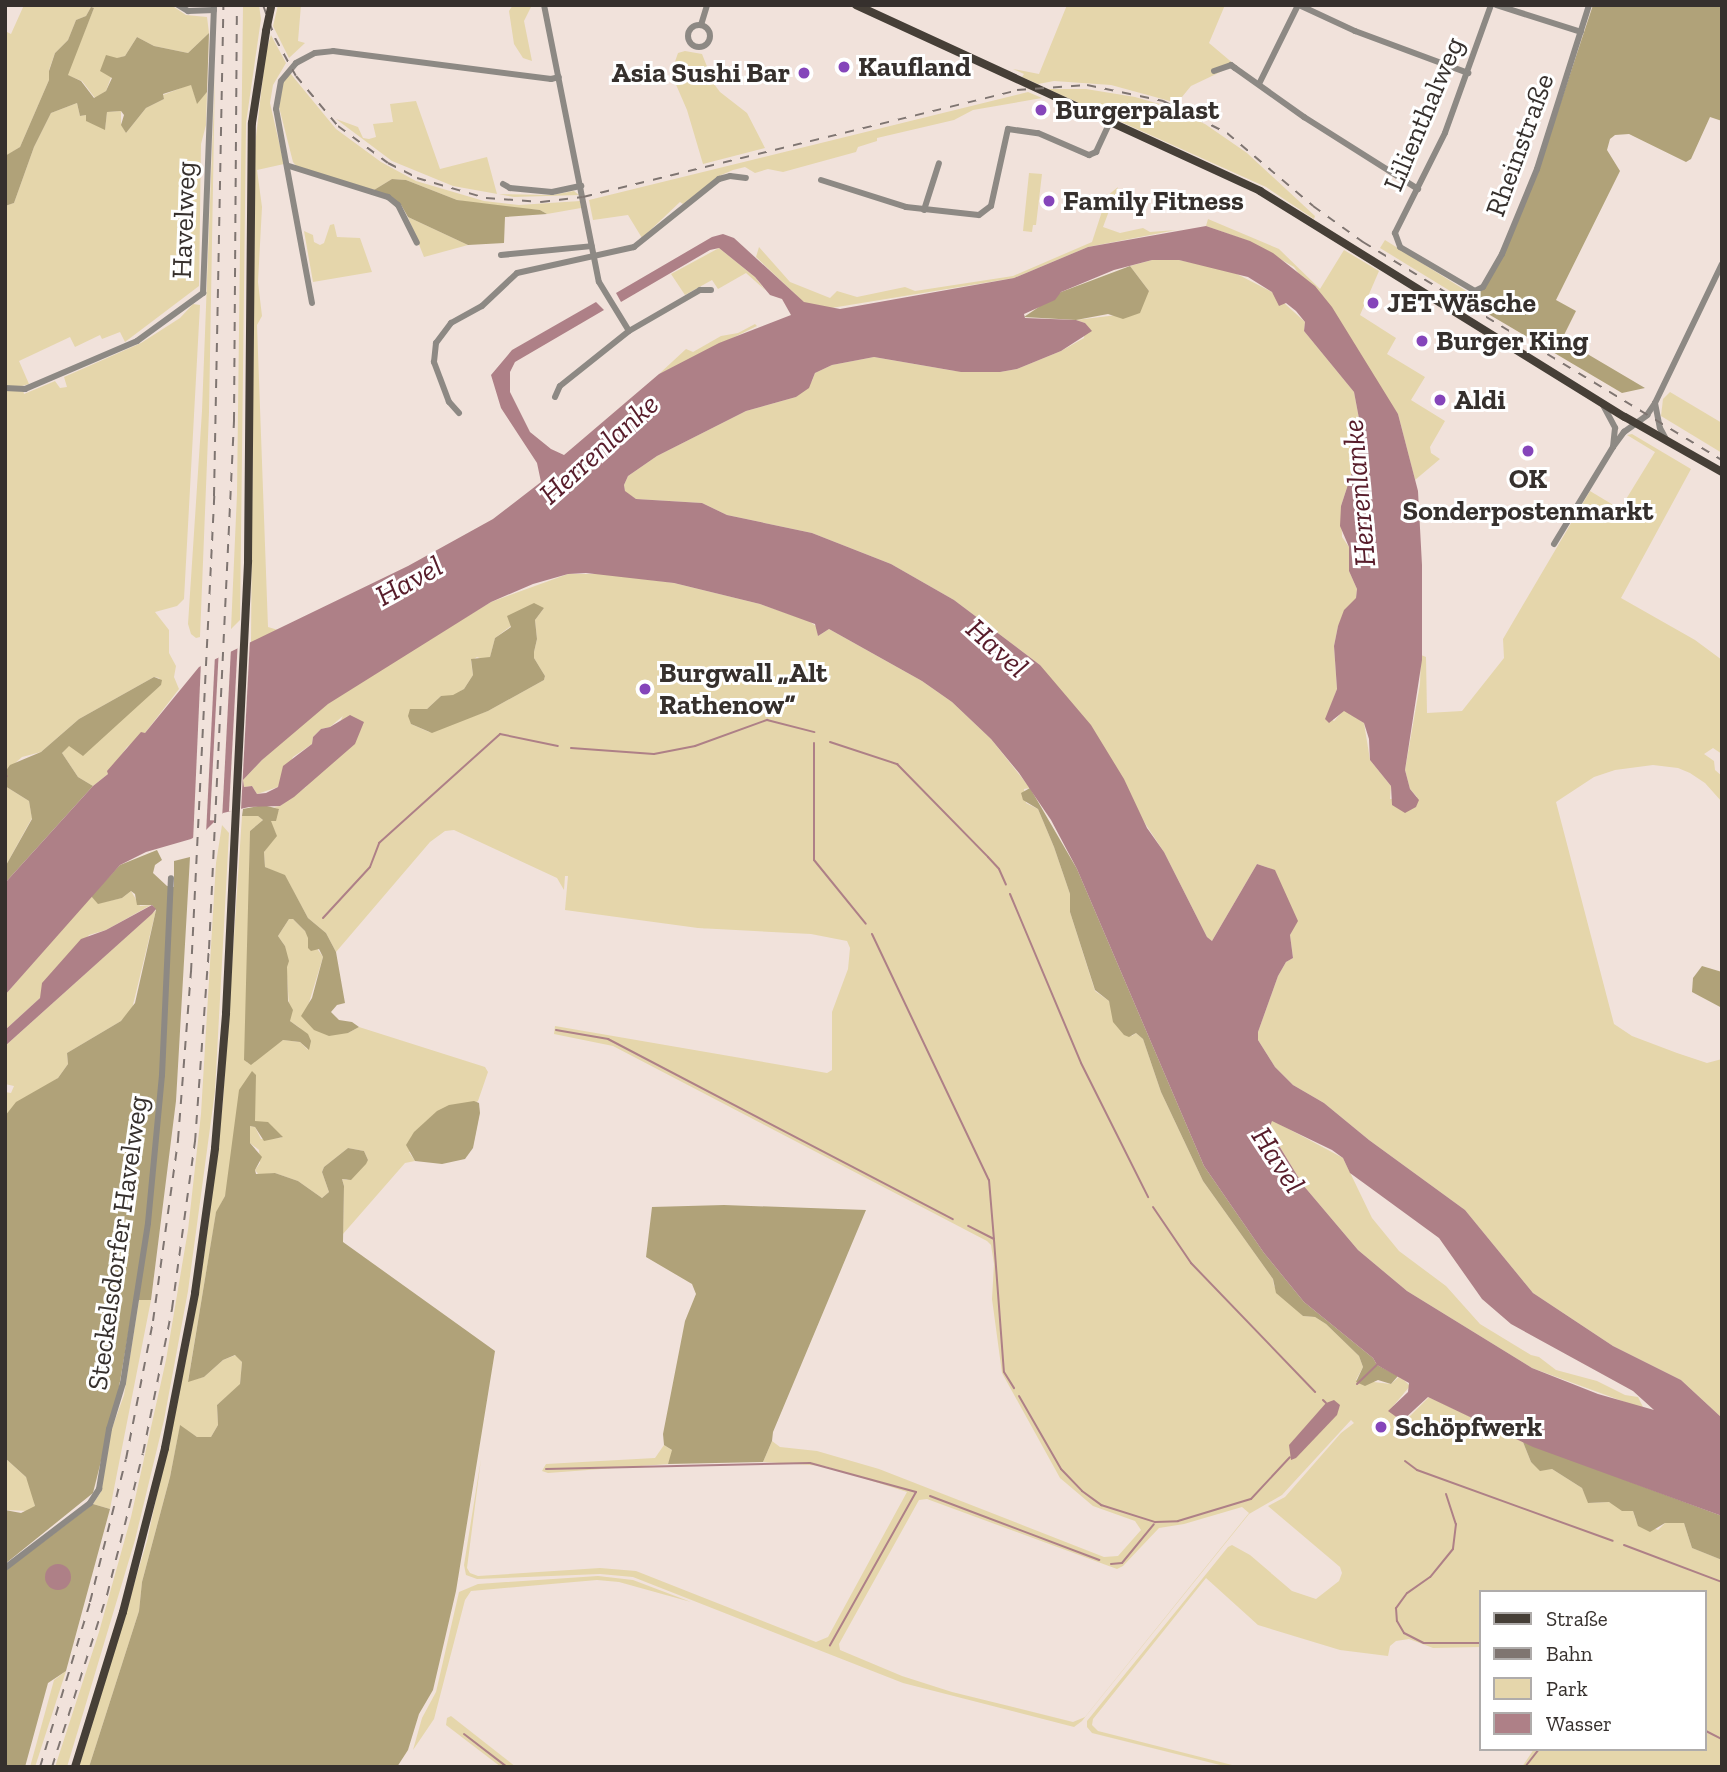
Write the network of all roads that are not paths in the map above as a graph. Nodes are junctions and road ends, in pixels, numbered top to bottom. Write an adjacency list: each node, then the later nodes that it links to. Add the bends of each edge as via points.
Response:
1 (178, 5): 9 (street, via 188,10)
2 (544, 5): 14 (street)
3 (707, 5): 10 (street)
4 (856, 5): 16 (main road)
5 (1298, 5): 13 (street); 15 (street)
6 (1493, 5): 11 (street); 13 (street, Lilienthalweg)
7 (1589, 5): 11 (street, Rheinstraße)
8 (271, 7): 46 (main road, bridge, via 255,85 250,175 246,623 220,1092 195,1293 152,1504)
9 (214, 8): 34 (street, Havelweg, via 203,293 137,341 25,389)
10 (701, 25)
11 (1581, 32): 25 (street, Rheinstraße, via 1537,169 1502,254 1483,286 1475,291 1400,247)
12 (1214, 71): 15 (street, via 1231,65)
13 (1468, 73): 23 (street, Lilienthalweg)
14 (559, 77): 18 (street, via 315,52 291,68 281,81 276,100); 22 (street)
15 (1258, 84): 23 (street)
16 (1110, 122): 24 (street, via 1096,152 1090,155 1038,133 1008,129 991,206 979,215); 36 (main road, via 1260,191)
17 (939, 163): 24 (street)
18 (289, 166): 26 (street, via 388,197 398,205); 32 (street)
19 (746, 178): 29 (street, via 719,179 641,243)
20 (821, 180): 24 (street)
21 (503, 184): 22 (street, via 552,192)
22 (581, 186): 27 (street)
23 (1418, 189): 25 (street, Lilienthalweg)
24 (924, 210)
25 (1395, 238)
26 (417, 243)
27 (592, 246): 28 (street); 29 (street)
28 (501, 255)
29 (593, 256): 33 (street, via 601,289); 38 (street, via 517,273 482,306 445,328 436,343 434,362 449,402)
30 (1721, 265): 37 (street)
31 (711, 290): 33 (street, via 700,290)
32 (312, 303)
33 (629, 331): 35 (street, via 560,386)
34 (5, 388)
35 (555, 397)
36 (1600, 401): 39 (main road); 41 (street, via 1615,428)
37 (1655, 403): 39 (street); 40 (street)
38 (459, 413)
39 (1635, 423): 40 (main road); 41 (street)
40 (1667, 441): 42 (main road)
41 (1613, 447): 43 (street)
42 (1722, 471)
43 (1554, 544)
44 (171, 878): 45 (street, Steckelsdorfer Havelweg, via 163,1056 148,1223 99,1489 90,1503)
45 (5, 1568)
46 (75, 1767)

